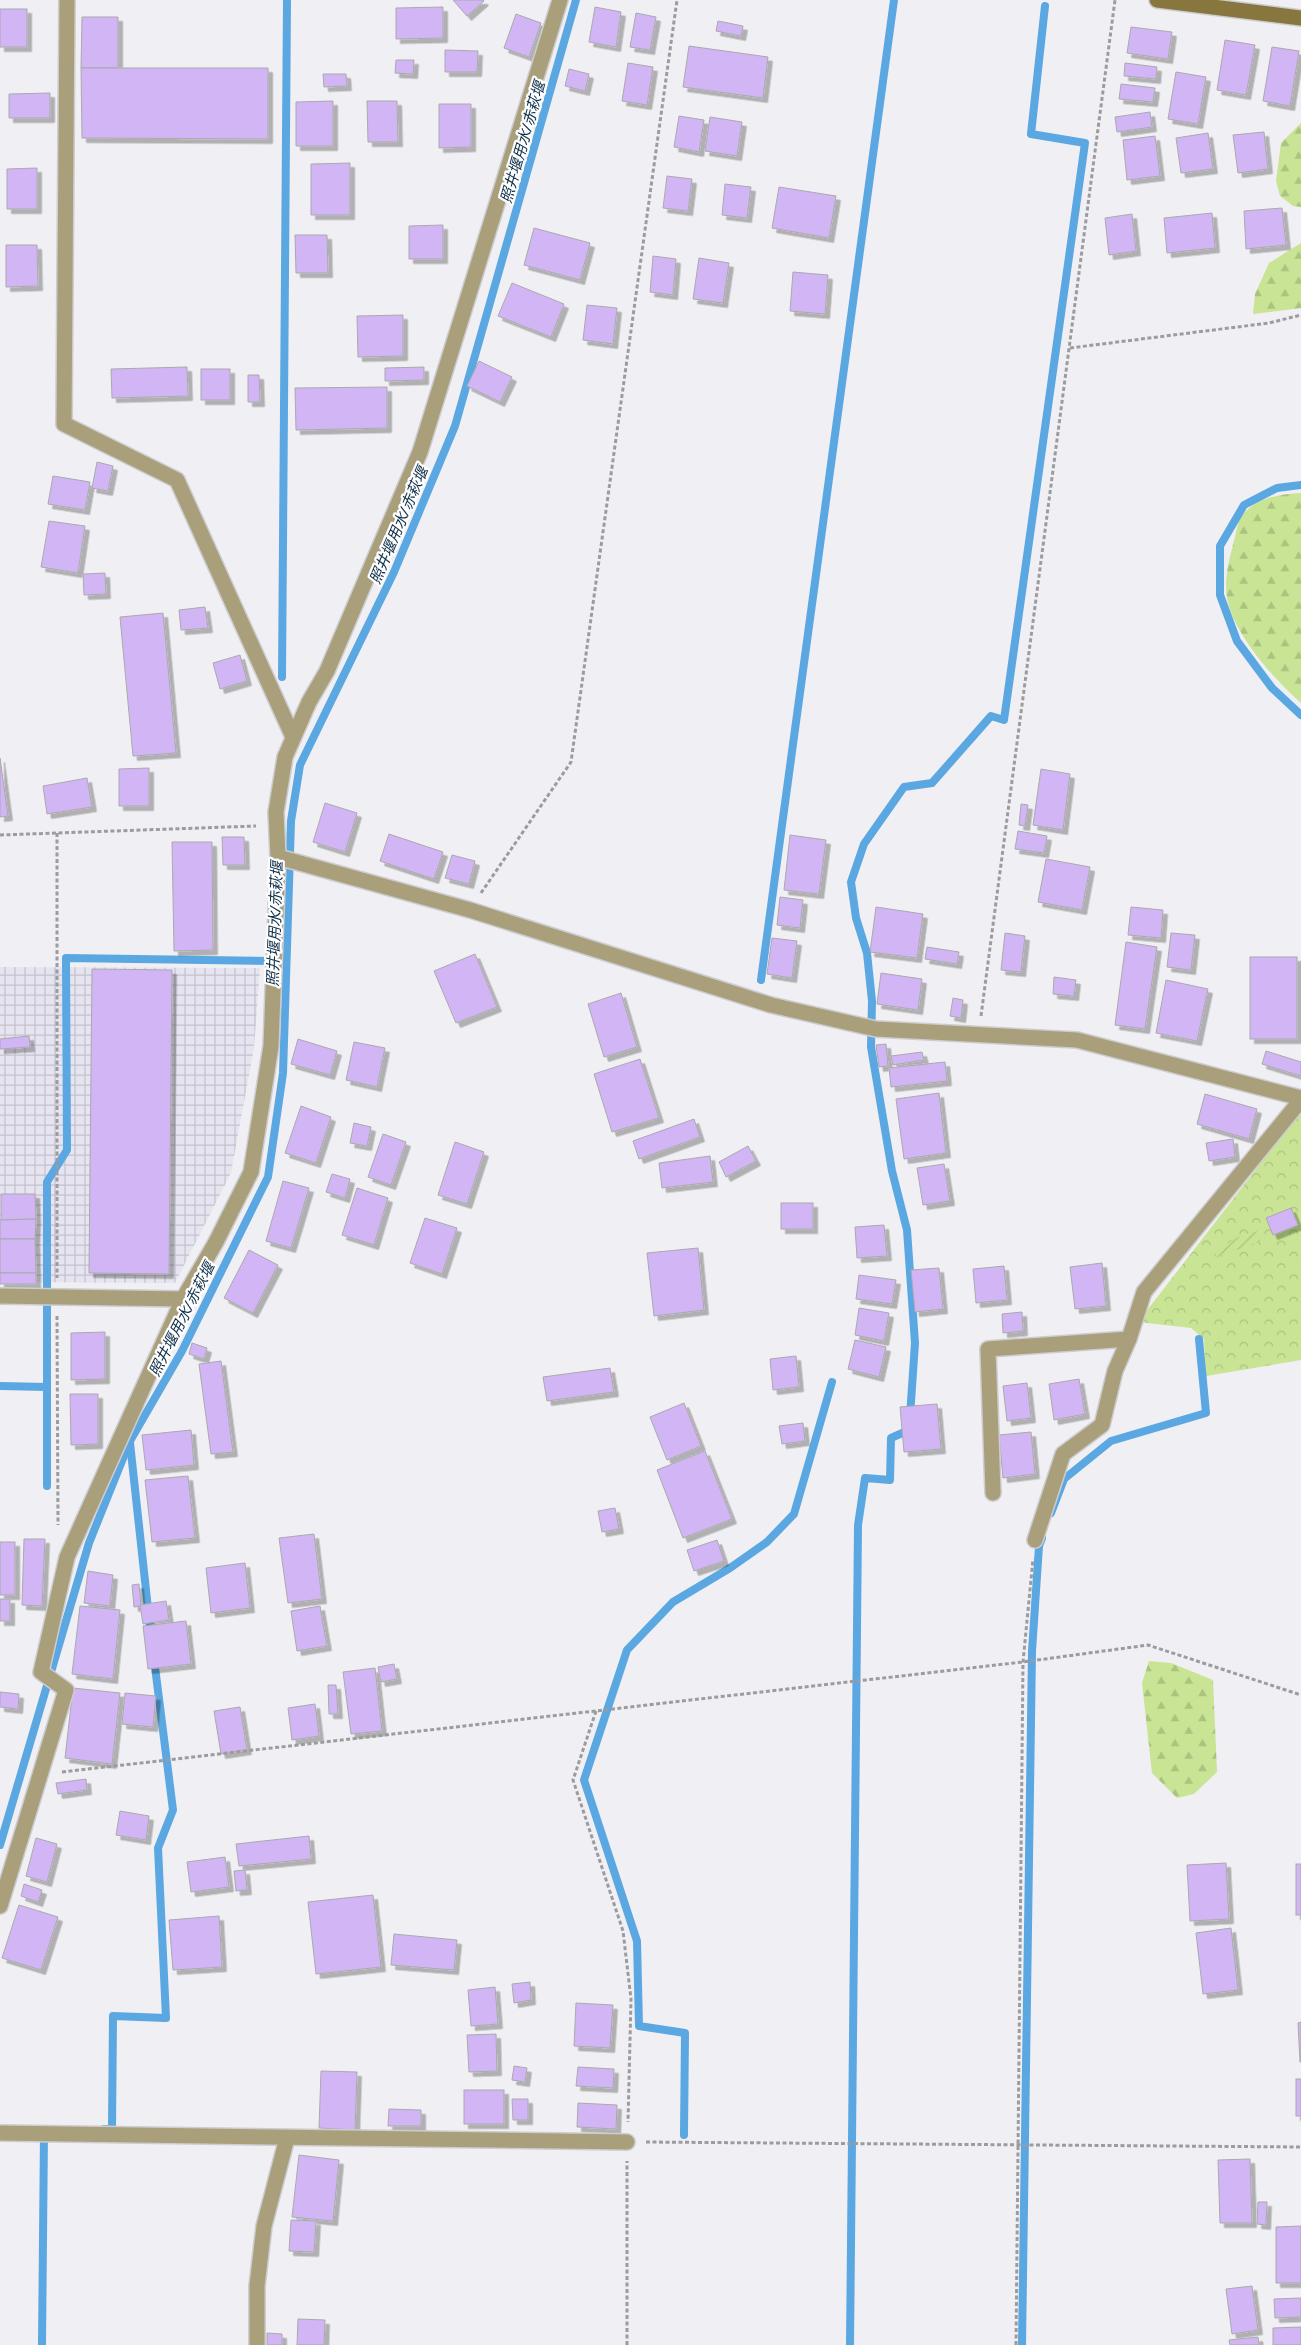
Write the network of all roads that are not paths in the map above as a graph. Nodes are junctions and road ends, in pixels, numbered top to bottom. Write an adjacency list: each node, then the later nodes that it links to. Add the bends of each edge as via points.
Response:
1 (67, 0): 5 (street, via 64,424 177,480)
2 (560, 0): 5 (street, via 420,452 327,671)
3 (1157, 0): 4 (street)
4 (1301, 18)
5 (293, 737): 6 (street, via 284,757 276,812)
6 (278, 857): 7 (street, via 470,910 771,1005 876,1029 1077,1040); 9 (street, via 271,1046 251,1172)
7 (1301, 1099): 10 (street, via 1144,1292)
8 (0, 1296): 9 (street)
9 (183, 1299): 13 (street, via 67,1558 41,1672 66,1690)
10 (1129, 1339): 11 (street, via 988,1349); 12 (street, via 1115,1371 1102,1425 1064,1454)
11 (993, 1493)
12 (1035, 1540)
13 (0, 1906)
14 (0, 2134): 15 (street)
15 (287, 2138): 16 (street); 17 (street, via 264,2226 257,2286)
16 (627, 2142)
17 (257, 2345)

